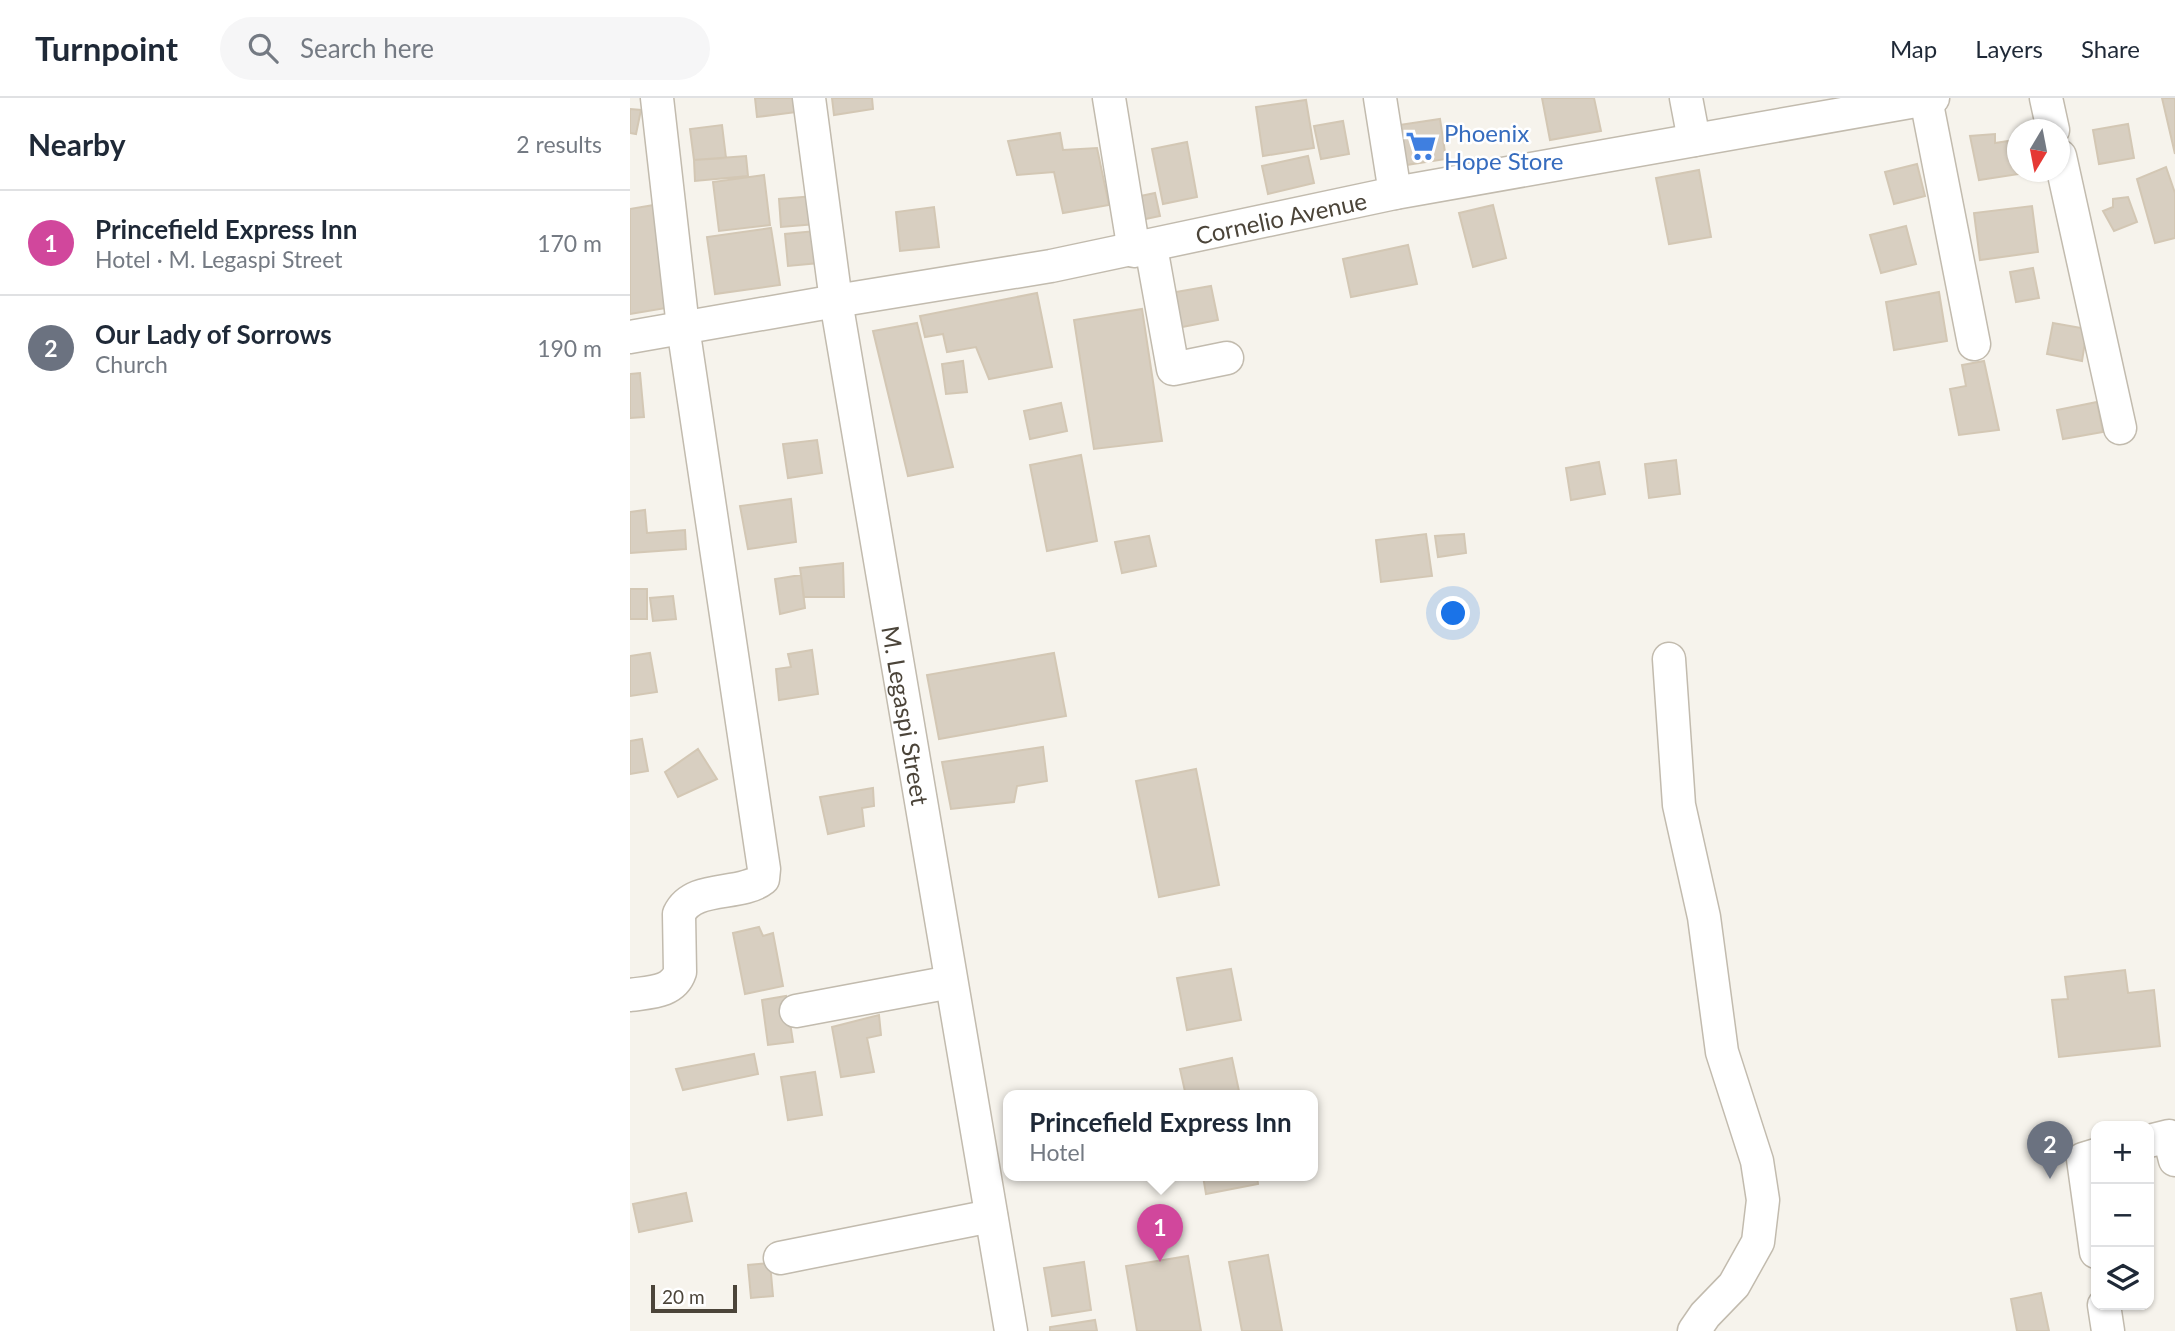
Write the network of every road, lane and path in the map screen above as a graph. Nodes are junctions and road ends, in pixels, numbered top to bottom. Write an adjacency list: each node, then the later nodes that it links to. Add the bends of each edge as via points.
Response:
1 (657, 98): 14 (street)
2 (809, 98): 13 (street, M. Legaspi Street)
3 (1109, 98): 12 (street)
4 (1380, 98): 11 (street)
5 (1686, 98): 9 (street)
6 (2046, 98): 8 (street)
7 (1929, 99): 9 (street, Cornelio Avenue); 16 (street)
8 (2051, 119)
9 (1694, 140): 11 (street, Cornelio Avenue)
10 (2066, 182): 18 (street)
11 (1395, 193): 12 (street, Cornelio Avenue)
12 (1142, 249): 13 (street, Cornelio Avenue); 17 (street, via 1173,369)
13 (836, 300): 14 (street, Cornelio Avenue); 20 (street, M. Legaspi Street)
14 (683, 327): 15 (street, Cornelio Avenue); 21 (street, via 764,869 755,885 703,895 682,907 677,979 665,988)
15 (630, 337)
16 (1974, 344)
17 (1227, 358)
18 (2120, 428)
19 (1669, 659): 31 (street, via 1679,805 1704,917 1722,1052 1757,1161 1763,1200 1758,1242 1734,1285)
20 (951, 982): 22 (street); 26 (street, M. Legaspi Street)
21 (630, 995)
22 (796, 1011)
23 (2154, 1140): 25 (street, via 2169,1136)
24 (2091, 1156): 27 (street, via 2082,1158)
25 (2175, 1160)
26 (991, 1216): 28 (street); 30 (street, M. Legaspi Street)
27 (2095, 1247)
28 (780, 1258)
29 (2105, 1310): 32 (street)
30 (1011, 1331)
31 (1694, 1331)
32 (2108, 1331)

